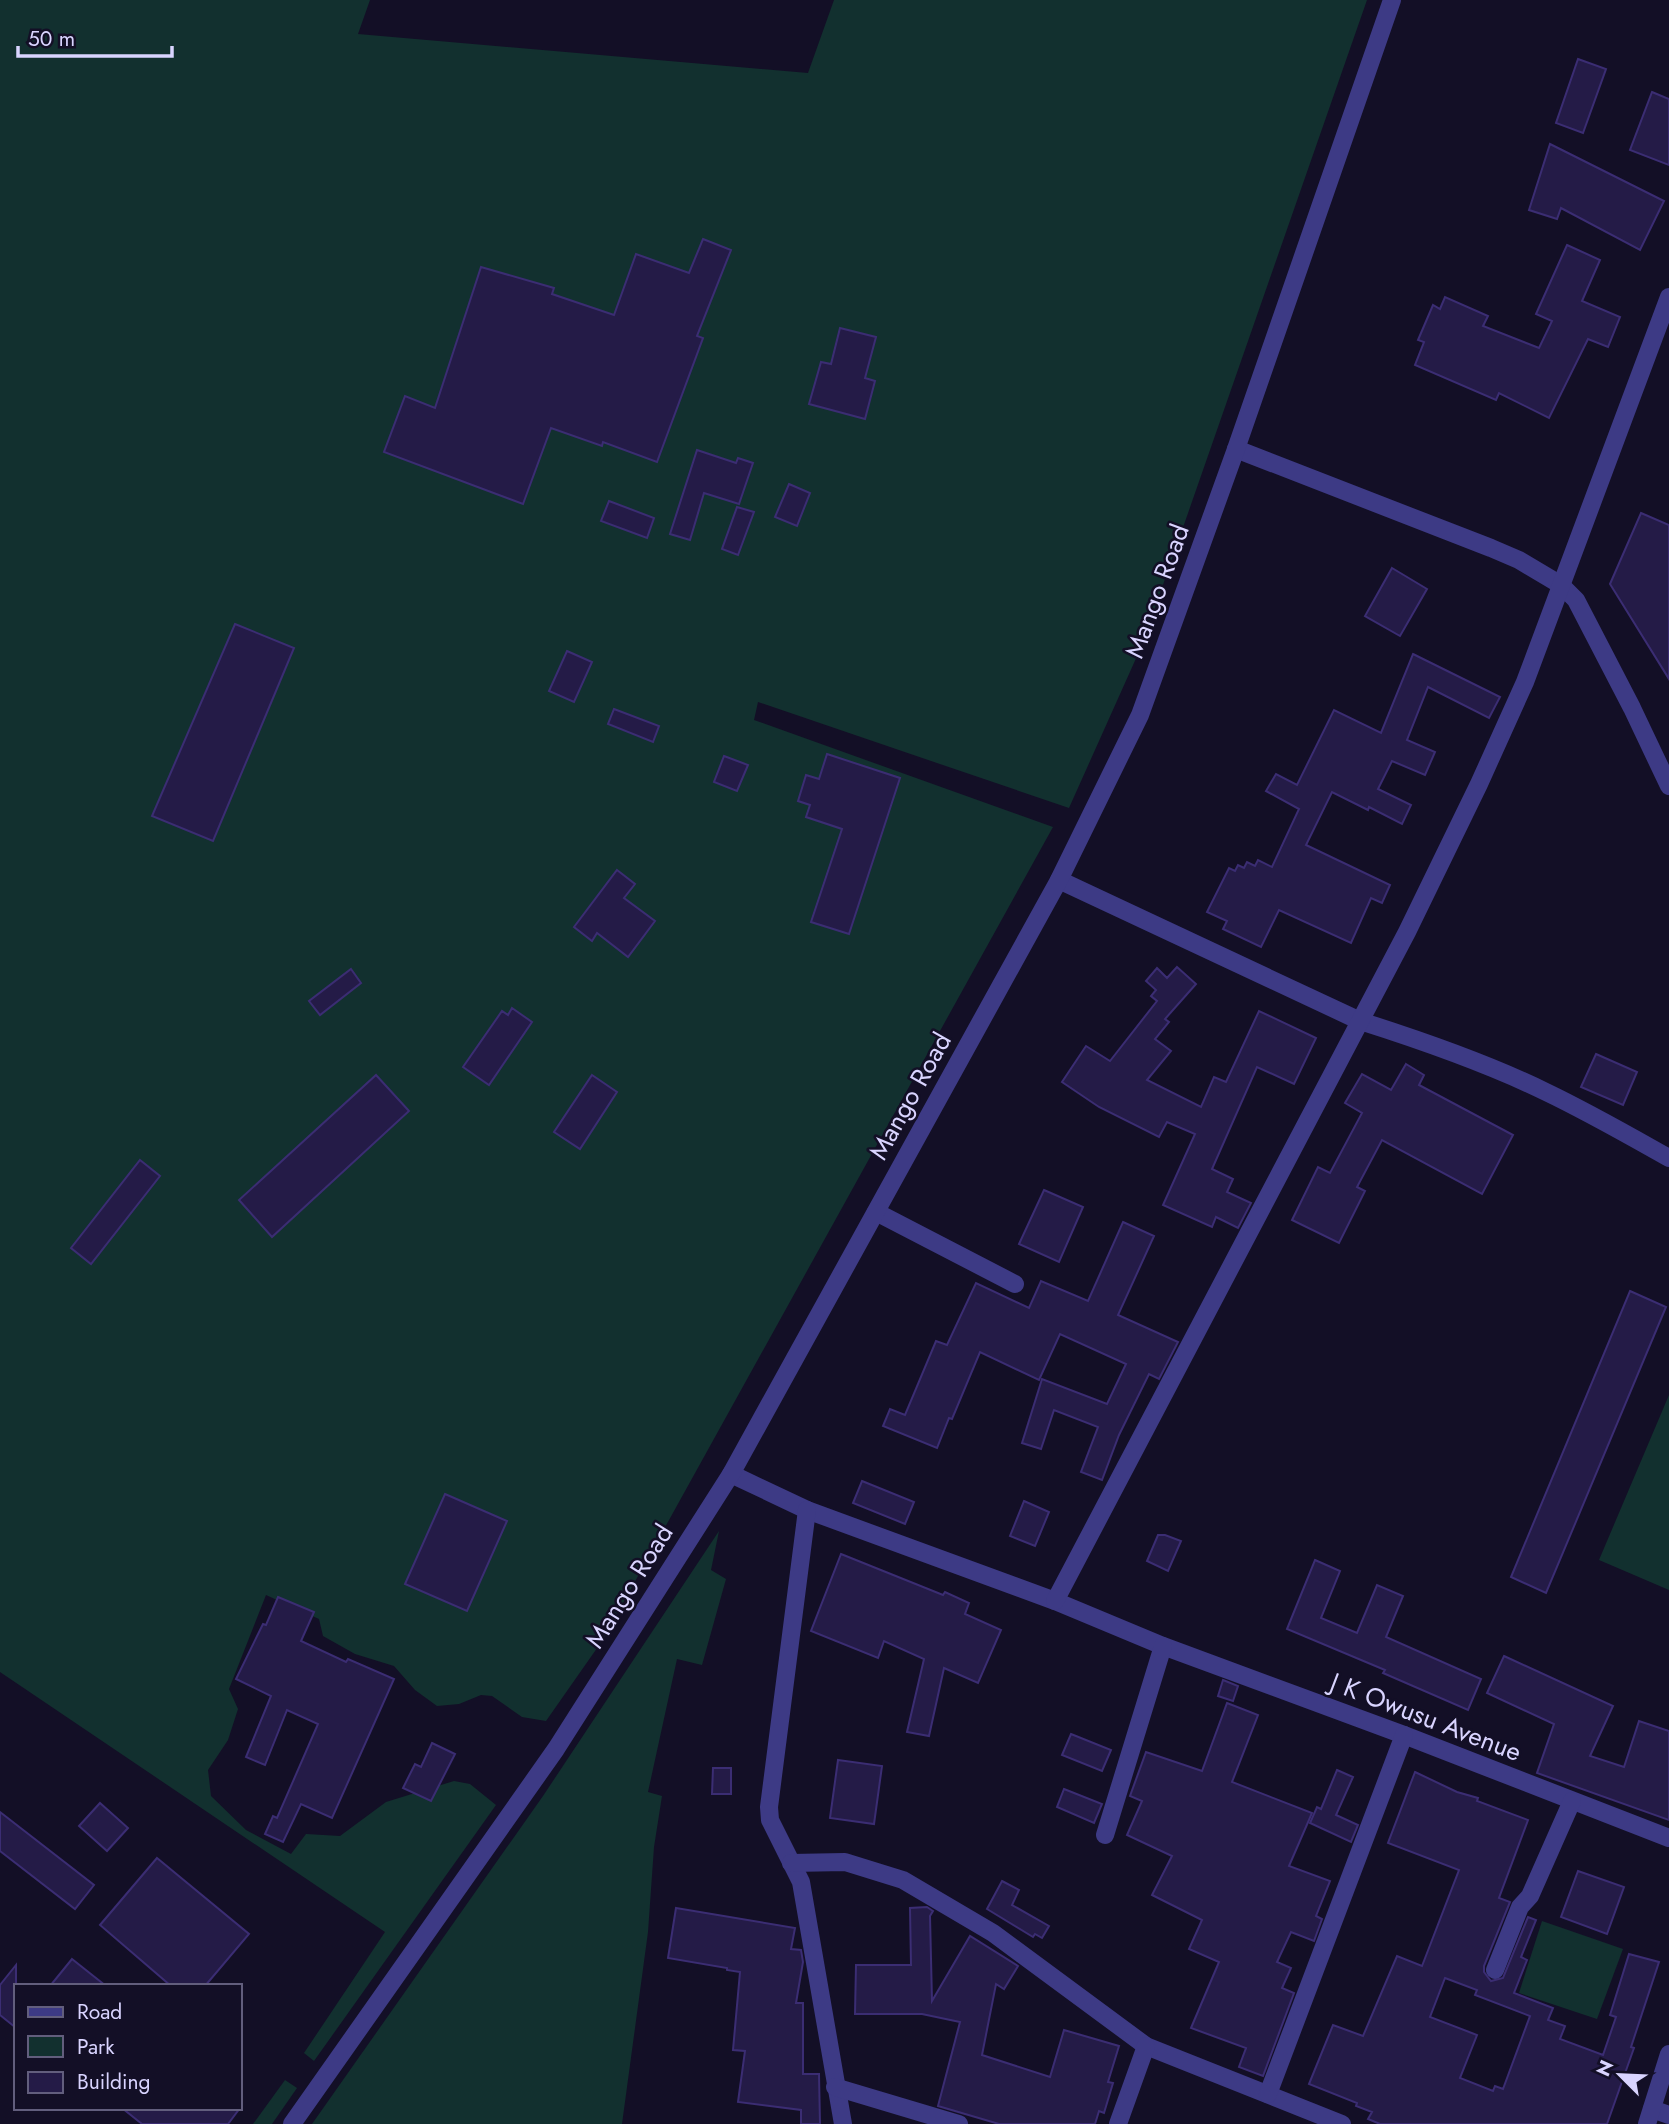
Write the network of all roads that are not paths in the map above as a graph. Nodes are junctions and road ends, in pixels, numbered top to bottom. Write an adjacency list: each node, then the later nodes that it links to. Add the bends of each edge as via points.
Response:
1 (1392, 0): 3 (street, Mango Road)
2 (1669, 297): 4 (street)
3 (1236, 449): 4 (street, via 1491,548); 6 (street, Mango Road, via 1140,715)
4 (1561, 585): 5 (street, via 1576,600); 7 (street, via 1525,682 1479,784)
5 (1669, 786)
6 (1059, 880): 7 (street); 9 (street, Mango Road)
7 (1360, 1021): 8 (street, via 1544,1091); 13 (street)
8 (1669, 1158)
9 (876, 1212): 10 (street); 11 (street, Mango Road)
10 (1015, 1284)
11 (731, 1474): 12 (street, J K Owusu Avenue); 26 (street, Mango Road, via 556,1749)
12 (807, 1510): 13 (street, J K Owusu Avenue); 19 (street, via 769,1807)
13 (1055, 1601): 14 (street, J K Owusu Avenue)
14 (1163, 1646): 15 (street, J K Owusu Avenue); 17 (street)
15 (1404, 1735): 16 (street, J K Owusu Avenue); 24 (street)
16 (1572, 1801): 18 (street, J K Owusu Avenue); 20 (street)
17 (1105, 1835)
18 (1669, 1838)
19 (791, 1863): 21 (street, via 845,1862 903,1880 993,1933); 23 (street, via 801,1882)
20 (1495, 1970)
21 (1146, 2046): 24 (street); 29 (street)
22 (1669, 2054): 25 (street)
23 (835, 2087): 27 (street); 28 (street)
24 (1268, 2094): 30 (street)
25 (1656, 2116)
26 (292, 2124)
27 (843, 2124)
28 (959, 2124)
29 (1118, 2124)
30 (1342, 2124)

